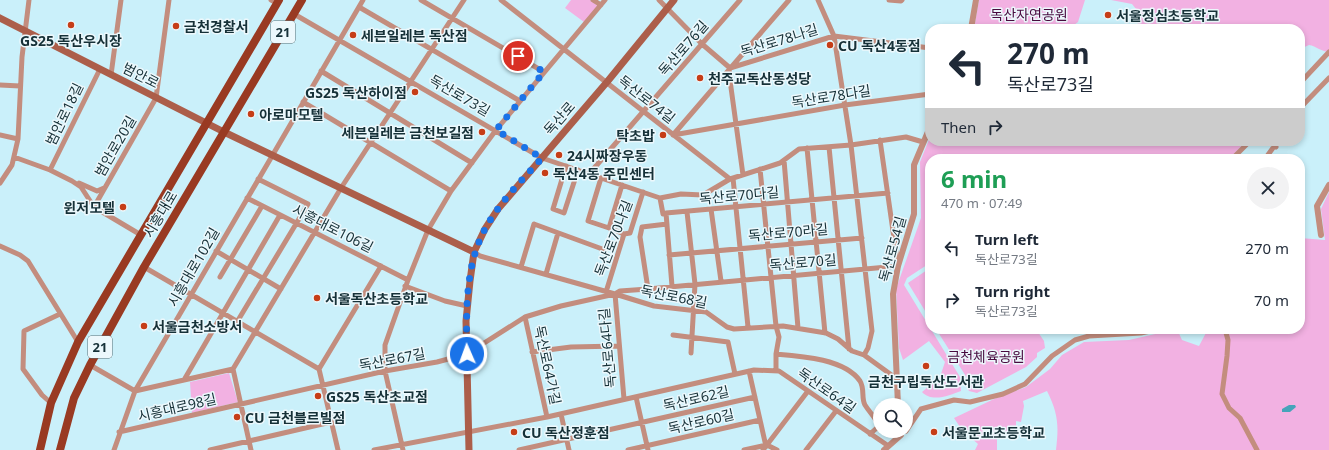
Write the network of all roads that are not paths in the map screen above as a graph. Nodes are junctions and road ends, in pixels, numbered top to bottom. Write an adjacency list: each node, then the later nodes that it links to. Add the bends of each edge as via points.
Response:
1 (29, 0): 27 (street)
2 (122, 0): 39 (street)
3 (169, 0): 47 (street)
4 (302, 0): 23 (main road, 시흥대로 / 21)
5 (363, 0): 21 (street)
6 (421, 0): 25 (street)
7 (464, 0): 25 (street)
8 (501, 0): 32 (street, 독산로74길)
9 (593, 0): 20 (street)
10 (605, 0): 20 (street, 독산로73길)
11 (659, 0): 22 (street)
12 (674, 0): 22 (main road, 독산로)
13 (740, 0): 30 (street, 독산로76길)
14 (789, 0): 35 (street, 독산로74길)
15 (818, 0): 28 (street)
16 (889, 0): 17 (street)
17 (902, 0)
18 (976, 0): 26 (street)
19 (276, 1): 54 (main road, 시흥대로 / 21)
20 (601, 5): 32 (street, 독산로73길)
21 (359, 7): 29 (street); 33 (street)
22 (667, 7): 30 (street); 43 (main road, 독산로)
23 (294, 14): 29 (street, 독산로73길); 57 (main road, 시흥대로 / 21)
24 (0, 18): 27 (main road, 범안로)
25 (452, 18): 33 (street); 38 (street)
26 (971, 24)
27 (25, 31): 36 (main road, 범안로); 45 (street)
28 (834, 36): 31 (street); 35 (street, 독산로78나길); 51 (street)
29 (340, 39): 37 (street); 42 (street, 독산로73길)
30 (702, 44): 35 (street); 52 (street, 독산로76길)
31 (925, 47)
32 (564, 49): 38 (street, 독산로73길); 43 (street, 독산로74길)
33 (432, 50): 42 (street); 48 (street)
34 (1329, 52): 40 (street)
35 (730, 68): 55 (street); 59 (street, 독산로74길)
36 (100, 69): 39 (main road, 범안로); 79 (street, 범안로18길)
37 (321, 71): 49 (street); 53 (street)
38 (544, 72): 48 (street, 독산로73길)
39 (111, 75): 47 (main road, 범안로)
40 (1305, 78)
41 (1329, 78): 50 (street)
42 (411, 81): 53 (street); 56 (street, 독산로73길)
43 (607, 82): 52 (street, 독산로74길); 74 (main road, 독산로)
44 (0, 85): 45 (street)
45 (20, 86): 61 (street)
46 (925, 95): 51 (street, 독산로78다길)
47 (156, 98): 54 (main road, 범안로); 90 (street, 범안로20길)
48 (520, 101): 56 (street, 독산로73길)
49 (303, 102): 64 (street); 72 (street)
50 (1305, 103)
51 (845, 105): 55 (street, 독산로78다길); 65 (street)
52 (643, 111): 59 (street, 독산로74길); 81 (street, 독산로76길)
53 (390, 113): 64 (street); 76 (street)
54 (206, 123): 57 (main road, 범안로); 116 (main road, 시흥대로 / 21)
55 (736, 125): 59 (street, 독산로74길); 82 (street)
56 (496, 130): 74 (street, 독산로73길); 76 (street, 독산로73길)
57 (224, 132): 72 (main road, 범안로); 134 (main road, 시흥대로 / 21)
58 (0, 135): 61 (street)
59 (673, 135): 84 (street, 독산로74길)
60 (925, 136): 63 (street, 독산로54길)
61 (18, 139): 73 (street)
62 (880, 140): 63 (street, via 906,137); 65 (street); 94 (street)
63 (922, 142): 133 (street, 독산로54길, via 914,165 912,225)
64 (371, 143): 91 (street); 92 (street)
65 (851, 145): 68 (street); 95 (street)
66 (1245, 146): 70 (street)
67 (1276, 146): 71 (street)
68 (829, 147): 69 (street); 98 (street)
69 (807, 148): 75 (street, via 795,151); 99 (street)
70 (1237, 154)
71 (1269, 154)
72 (272, 155): 85 (street, 시흥대로102길); 91 (main road, 범안로)
73 (14, 157): 79 (street); 87 (street, via 12,165)
74 (542, 158): 77 (street, 독산로73길); 128 (main road, 독산로, via 498,209)
75 (784, 160): 78 (street, via 780,164); 100 (street)
76 (472, 163): 92 (street, 독산로73길)
77 (566, 166): 80 (street, 독산로73길); 80 (street, via 553,209 564,213)
78 (760, 169): 82 (street); 101 (street)
79 (50, 170): 86 (street)
80 (578, 170): 81 (street, 독산로73길)
81 (589, 174): 83 (street, 독산로73길)
82 (743, 175): 84 (street)
83 (601, 178): 88 (street, 독산로73길); 111 (street, via 588,221)
84 (731, 178): 97 (street, via 703,195 681,194); 104 (street)
85 (258, 179): 96 (street, 시흥대로102길); 109 (street, via 308,204)
86 (72, 181): 90 (street, via 96,192); 103 (street, via 81,187)
87 (0, 183)
88 (622, 185): 93 (street, 독산로73길); 111 (street)
89 (1329, 185): 117 (street, via 1317,206)
90 (105, 188): 103 (street, 범안로20길)
91 (341, 188): 112 (main road, 범안로); 113 (street)
92 (451, 191): 112 (street)
93 (643, 192): 97 (street, 독산로73길); 115 (street, 독산로70나길, via 630,233)
94 (888, 193): 95 (street, 독산로70다길); 133 (street)
95 (857, 196): 98 (street, 독산로70다길); 118 (street)
96 (247, 198): 102 (street, 시흥대로106길); 127 (street, 시흥대로102길)
97 (660, 198): 107 (street, via 661,210 663,214)
98 (834, 198): 99 (street, 독산로70다길); 119 (street)
99 (812, 200): 100 (street, 독산로70다길); 120 (street)
100 (788, 202): 101 (street, 독산로70다길); 121 (street)
101 (764, 204): 104 (street, 독산로70다길); 123 (street)
102 (262, 206): 108 (street, 시흥대로106길); 131 (street)
103 (94, 207): 116 (street)
104 (736, 207): 105 (street, 독산로70다길); 124 (street)
105 (711, 209): 106 (street, 독산로70다길); 126 (street)
106 (686, 212): 107 (street, 독산로70다길); 129 (street)
107 (666, 213): 110 (street)
108 (280, 215): 109 (street, 시흥대로106길); 137 (street)
109 (296, 223): 113 (street, 시흥대로106길); 144 (street)
110 (667, 224): 130 (street); 152 (street, via 642,227 640,237)
111 (609, 228): 115 (street)
112 (428, 230): 128 (main road, 범안로); 146 (street)
113 (314, 232): 132 (street, 시흥대로106길); 151 (street)
114 (558, 233): 125 (street); 135 (street, via 534,224); 140 (street)
115 (624, 234): 153 (street, 독산로70나길)
116 (141, 235): 171 (main road, 시흥대로 / 21)
117 (1321, 235)
118 (862, 238): 119 (street, 독산로70라길); 136 (street)
119 (838, 240): 120 (street, 독산로70라길); 138 (street)
120 (816, 242): 121 (street, 독산로70라길); 139 (street)
121 (791, 244): 123 (street, 독산로70라길); 141 (street)
122 (0, 246): 159 (street, via 20,254 28,261)
123 (768, 246): 124 (street, 독산로70라길); 143 (street)
124 (740, 248): 126 (street, 독산로70라길); 145 (street)
125 (605, 250)
126 (717, 250): 129 (street, 독산로70라길); 147 (street)
127 (216, 251): 131 (street); 155 (street, 시흥대로102길)
128 (474, 252): 135 (street, 독산로70길); 156 (main road, 독산로)
129 (692, 253): 130 (street, 독산로70라길); 148 (street)
130 (669, 255): 150 (street)
131 (230, 259): 137 (street); 142 (street)
132 (380, 266): 146 (street, 시흥대로106길); 181 (street)
133 (898, 266): 136 (street, 독산로70길); 186 (street, 독산로54길, via 892,306)
134 (144, 267): 155 (street); 179 (main road, 시흥대로 / 21)
135 (520, 267): 140 (street, 독산로70길)
136 (866, 269): 138 (street, 독산로70길); 178 (street, via 872,331)
137 (248, 270): 144 (street); 158 (street)
138 (841, 271): 139 (street, 독산로70길); 173 (street)
139 (819, 273): 141 (street, 독산로70길); 166 (street)
140 (546, 274): 153 (street, 독산로70길)
141 (794, 275): 143 (street, 독산로70길); 164 (street)
142 (220, 277)
143 (771, 277): 145 (street, 독산로70길); 162 (street)
144 (263, 279): 151 (street); 161 (street)
145 (743, 279): 147 (street, 독산로70길); 163 (street)
146 (408, 280): 149 (street)
147 (721, 282): 148 (street, 독산로70길)
148 (695, 284): 150 (street, 독산로70길); 157 (street)
149 (405, 286): 156 (street); 183 (street, via 385,345)
150 (672, 286): 152 (street, 독산로70길)
151 (280, 289): 165 (street)
152 (648, 289): 154 (street, 독산로70길)
153 (606, 292): 154 (street, 독산로70길)
154 (614, 294): 157 (street, 독산로68길, via 654,306); 160 (street); 172 (street, 독산로64다길)
155 (191, 295): 158 (street); 189 (street, 시흥대로102길)
156 (467, 306): 176 (main road, 독산로)
157 (695, 309): 163 (street, 독산로68길, via 706,312 727,327); 170 (street)
158 (222, 313): 161 (street); 187 (street)
159 (60, 314): 171 (street); 195 (street, via 24,331 23,369)
160 (525, 317): 174 (street, 독산로64가길); 176 (street)
161 (237, 322): 165 (street)
162 (776, 326): 163 (street, 독산로68길); 164 (street, 독산로68길); 177 (street, via 779,337)
163 (748, 327)
164 (798, 328): 166 (street, 독산로68길)
165 (255, 332): 180 (street); 181 (street)
166 (825, 333): 173 (street, 독산로68길, via 838,339)
167 (1127, 334): 200 (street, via 1089,336 1076,340 1052,356 1025,384 1003,394 970,402 954,400 921,409)
168 (1226, 334): 230 (street, via 1228,356 1222,394 1240,418)
169 (673, 335): 170 (street)
170 (693, 338): 175 (street); 185 (street, via 728,342)
171 (78, 342): 195 (main road, 시흥대로 / 21)
172 (619, 346): 174 (street, via 565,347); 194 (street, 독산로64다길)
173 (849, 349): 178 (street, 독산로68길)
174 (532, 352): 199 (street, 독산로64가길)
175 (691, 353)
176 (467, 354): 183 (street, 독산로67길); 205 (main road, 독산로)
177 (776, 354): 182 (street); 206 (street, via 806,356 820,360 848,371 858,379 863,390 864,404 876,418 879,426)
178 (864, 355): 186 (street, 독산로68길)
179 (90, 365): 189 (street); 215 (main road, 시흥대로 / 21, via 74,398)
180 (232, 369): 187 (street); 196 (street)
181 (318, 369): 188 (street)
182 (776, 370): 184 (street, 독산로64길); 190 (street, 독산로64길)
183 (385, 371): 188 (street, 독산로67길); 210 (street)
184 (749, 371): 185 (street, 독산로64길); 192 (street)
185 (735, 374): 191 (street, 독산로64길)
186 (897, 379): 193 (street, 독산로54길)
187 (184, 380): 189 (street)
188 (323, 386): 196 (street, 시흥대로98길); 202 (street)
189 (135, 391): 204 (street, 시흥대로102길)
190 (808, 391): 197 (street, 독산로64길); 211 (street)
191 (636, 396): 194 (street, 독산로64길); 203 (street)
192 (755, 397): 201 (street); 203 (street, 독산로62길)
193 (898, 398)
194 (624, 399): 198 (street, 독산로64길)
195 (51, 403): 214 (main road, 시흥대로 / 21)
196 (240, 405): 204 (street, 시흥대로98길); 209 (street)
197 (836, 411): 206 (street, 독산로64길); 229 (street)
198 (561, 414): 199 (street, 독산로64길); 208 (street)
199 (547, 417): 205 (street, 독산로64길)
200 (913, 419)
201 (760, 420): 211 (street); 212 (street, 독산로60길)
202 (331, 422): 209 (street); 219 (street)
203 (642, 422): 208 (street, 독산로62길); 212 (street)
204 (119, 432): 216 (street, 시흥대로102길)
205 (469, 433): 210 (street, 독산로64길); 222 (main road, 독산로)
206 (870, 434): 213 (street, 독산로64길)
207 (896, 438): 213 (street)
208 (566, 439): 223 (street, 독산로62길); 224 (street)
209 (249, 441): 217 (street); 218 (street)
210 (402, 443): 220 (street, 독산로64길); 221 (street)
211 (767, 445): 226 (street); 227 (street); 228 (street)
212 (648, 448): 225 (street, 독산로60길)
213 (885, 448)
214 (40, 450)
215 (60, 450)
216 (114, 450)
217 (210, 450)
218 (251, 450)
219 (338, 450)
220 (374, 450)
221 (404, 450)
222 (470, 450)
223 (519, 450)
224 (569, 450)
225 (628, 450)
226 (744, 450)
227 (763, 450)
228 (777, 450)
229 (806, 450)
230 (1257, 450)

